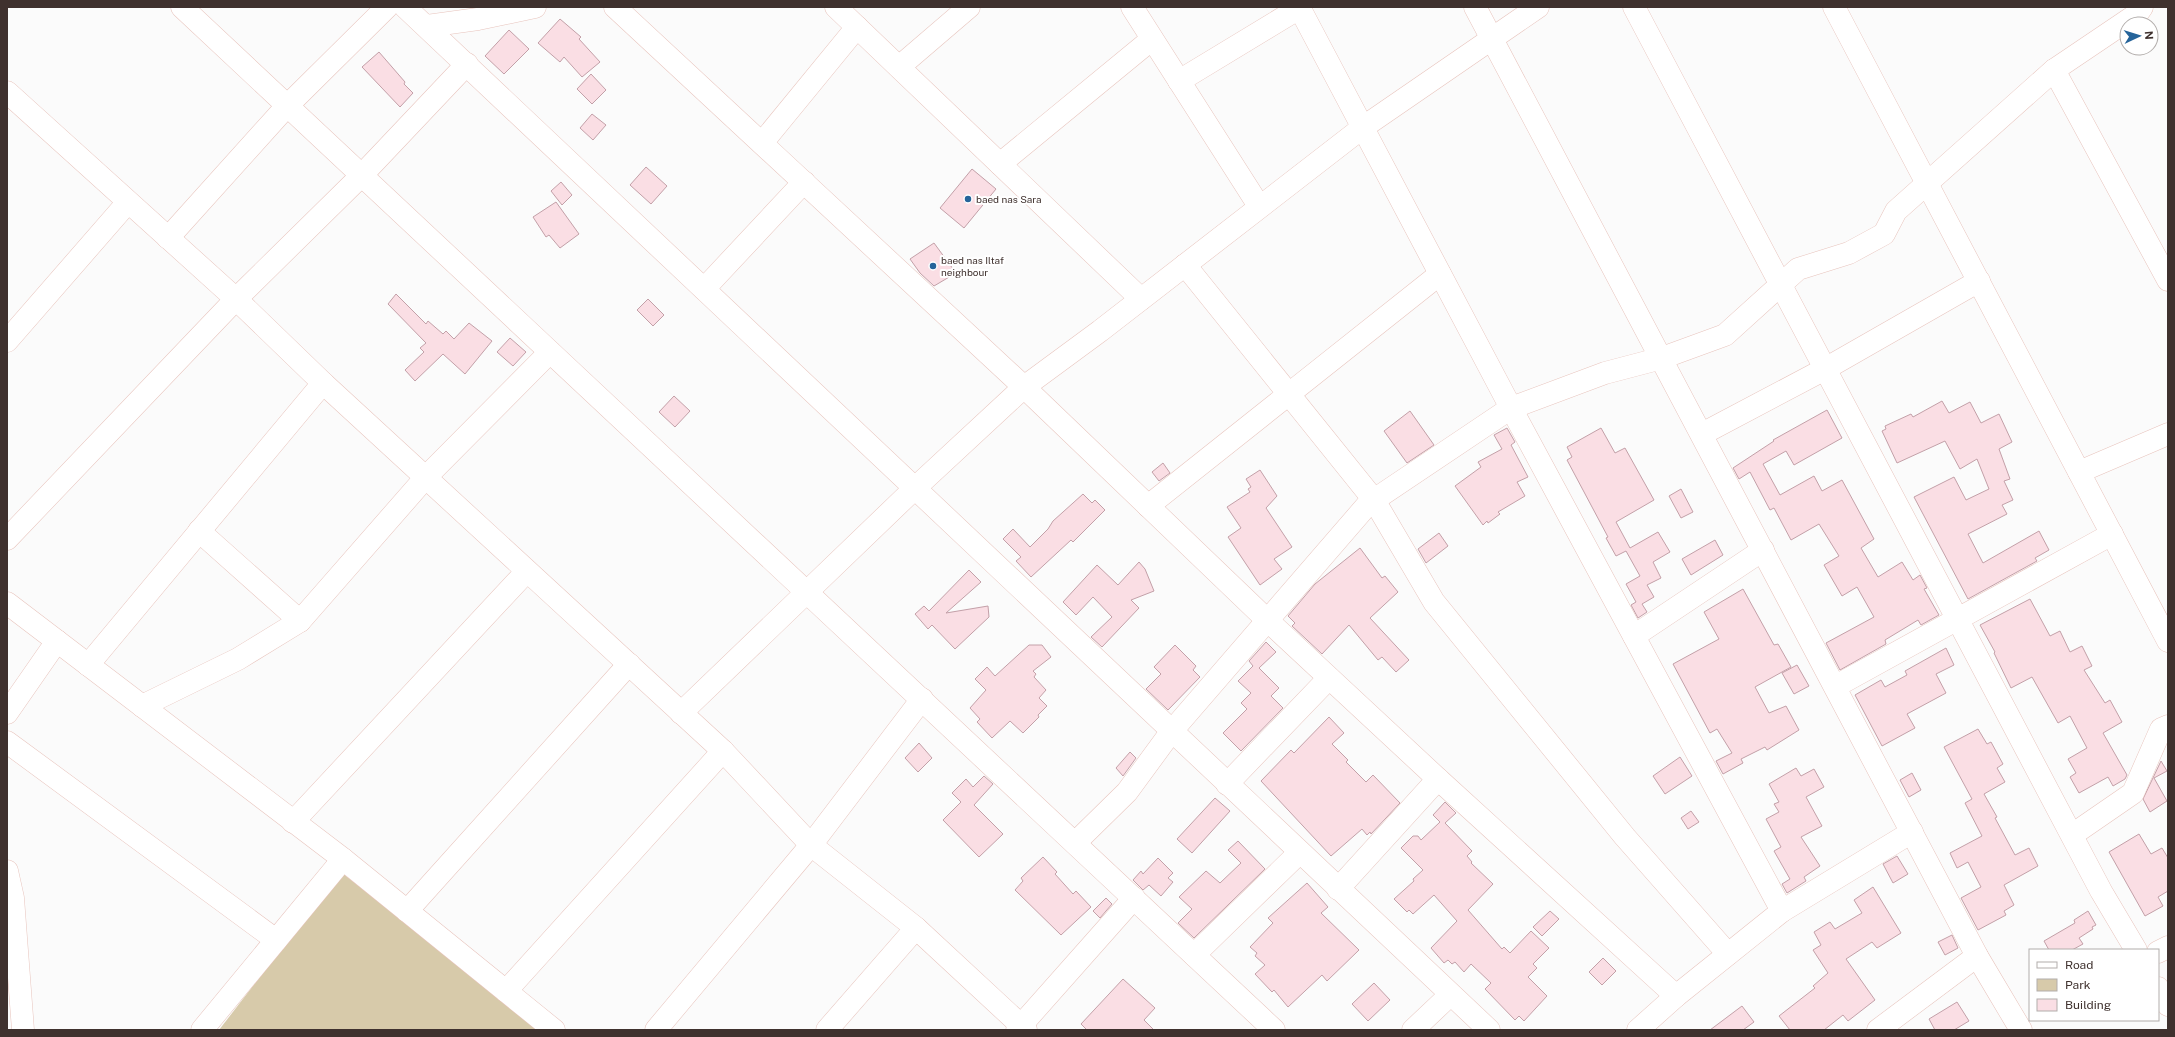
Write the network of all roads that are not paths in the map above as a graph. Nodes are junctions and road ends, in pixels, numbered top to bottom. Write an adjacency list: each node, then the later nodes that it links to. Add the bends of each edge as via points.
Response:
1 (182, 7): 24 (street)
2 (387, 7): 24 (street)
3 (405, 7): 15 (street)
4 (535, 7): 15 (street)
5 (615, 7): 26 (street)
6 (836, 7): 16 (street)
7 (969, 7): 20 (street)
8 (1132, 7): 18 (street)
9 (1300, 7): 22 (street); 25 (street)
10 (1475, 7): 17 (street)
11 (1538, 7): 17 (street)
12 (1634, 7): 38 (street)
13 (1834, 7): 30 (street)
14 (2142, 7): 21 (street, via 2137,14)
15 (427, 26): 19 (street)
16 (857, 27): 20 (street); 26 (street)
17 (1493, 38): 25 (street); 44 (street)
18 (1152, 39): 22 (street); 27 (street)
19 (467, 64): 28 (street); 39 (street)
20 (899, 67): 27 (street)
21 (2054, 70): 30 (street); 36 (street)
22 (1179, 81): 32 (street)
23 (7, 92): 31 (street)
24 (286, 107): 28 (street); 33 (street)
25 (1362, 128): 32 (street); 35 (street)
26 (762, 143): 29 (street)
27 (1000, 164): 41 (street)
28 (361, 176): 40 (street); 43 (street)
29 (804, 182): 39 (street); 47 (street)
30 (1928, 184): 37 (street); 38 (street, via 1896,211 1884,234 1849,253 1798,269)
31 (128, 202): 33 (street); 42 (street)
32 (1259, 206): 34 (street)
33 (168, 238): 40 (street)
34 (1185, 264): 41 (street); 48 (street)
35 (1440, 274): 48 (street); 49 (street)
36 (2168, 280)
37 (1979, 281): 45 (street); 52 (street)
38 (1781, 285): 44 (street, via 1725,334); 45 (street)
39 (704, 289): 54 (street)
40 (236, 299): 46 (street); 59 (street)
41 (1141, 299): 47 (street)
42 (7, 341)
43 (550, 352): 53 (street); 62 (street)
44 (1662, 358): 49 (street, via 1605,373); 50 (street)
45 (1825, 369): 50 (street); 64 (street)
46 (323, 383): 53 (street); 57 (street)
47 (1024, 387): 54 (street); 56 (street)
48 (1288, 394): 55 (street); 56 (street)
49 (1511, 408): 55 (street); 67 (street)
50 (1702, 434): 60 (street)
51 (2168, 434): 52 (street)
52 (2079, 472): 58 (street)
53 (426, 477): 61 (street); 66 (street)
54 (914, 489): 62 (street); 79 (street)
55 (1374, 500): 65 (street); 101 (street, via 1434,602 1625,838)
56 (1148, 506): 65 (street)
57 (200, 531): 66 (street); 71 (street)
58 (2112, 534): 64 (street); 69 (street)
59 (7, 539)
60 (1763, 550): 67 (street); 73 (street)
61 (527, 571): 70 (street); 84 (street)
62 (808, 592): 74 (street); 77 (street)
63 (7, 603): 68 (street)
64 (1958, 618): 73 (street); 86 (street)
65 (1266, 619): 72 (street); 79 (street)
66 (300, 621): 75 (street, via 238,659)
67 (1634, 636): 94 (street)
68 (57, 641): 71 (street); 76 (street)
69 (2168, 641)
70 (629, 664): 77 (street); 95 (street)
71 (88, 665): 75 (street)
72 (1330, 678): 82 (street); 83 (street)
73 (1836, 686): 85 (street)
74 (922, 699): 87 (street); 88 (street)
75 (142, 706): 84 (street)
76 (7, 713)
77 (681, 713): 81 (street)
78 (2168, 726): 86 (street, via 2162,729 2133,793)
79 (1171, 732): 83 (street); 87 (street, via 1126,792)
80 (7, 742): 97 (street)
81 (723, 751): 88 (street); 105 (street)
82 (1438, 779): 92 (street); 107 (street)
83 (1227, 784): 89 (street)
84 (293, 822): 90 (street)
85 (1912, 832): 94 (street); 103 (street)
86 (2072, 835): 99 (street)
87 (1075, 843): 93 (street)
88 (811, 844): 96 (street); 114 (street)
89 (1299, 853): 92 (street); 102 (street)
90 (343, 859): 95 (street); 97 (street)
91 (7, 871): 111 (street, via 13,898)
92 (1338, 889): 106 (street)
93 (1134, 898): 102 (street); 110 (street)
94 (1782, 911): 101 (street)
95 (407, 912): 105 (street)
96 (916, 928): 110 (street); 115 (street)
97 (276, 940): 112 (street)
98 (2168, 947): 100 (street)
99 (2135, 949)
100 (2159, 952)
101 (1728, 954): 107 (street)
102 (1194, 955): 116 (street)
103 (1977, 956): 109 (street); 120 (street)
104 (2159, 990): 108 (street)
105 (506, 991): 113 (street)
106 (1450, 995): 117 (street); 118 (street)
107 (1676, 996): 119 (street)
108 (2168, 1004)
109 (2026, 1026)
110 (1021, 1029)
111 (24, 1030)
112 (202, 1030)
113 (554, 1030)
114 (656, 1030)
115 (827, 1030)
116 (1274, 1030)
117 (1413, 1030)
118 (1489, 1030)
119 (1638, 1030)
120 (1878, 1030)

